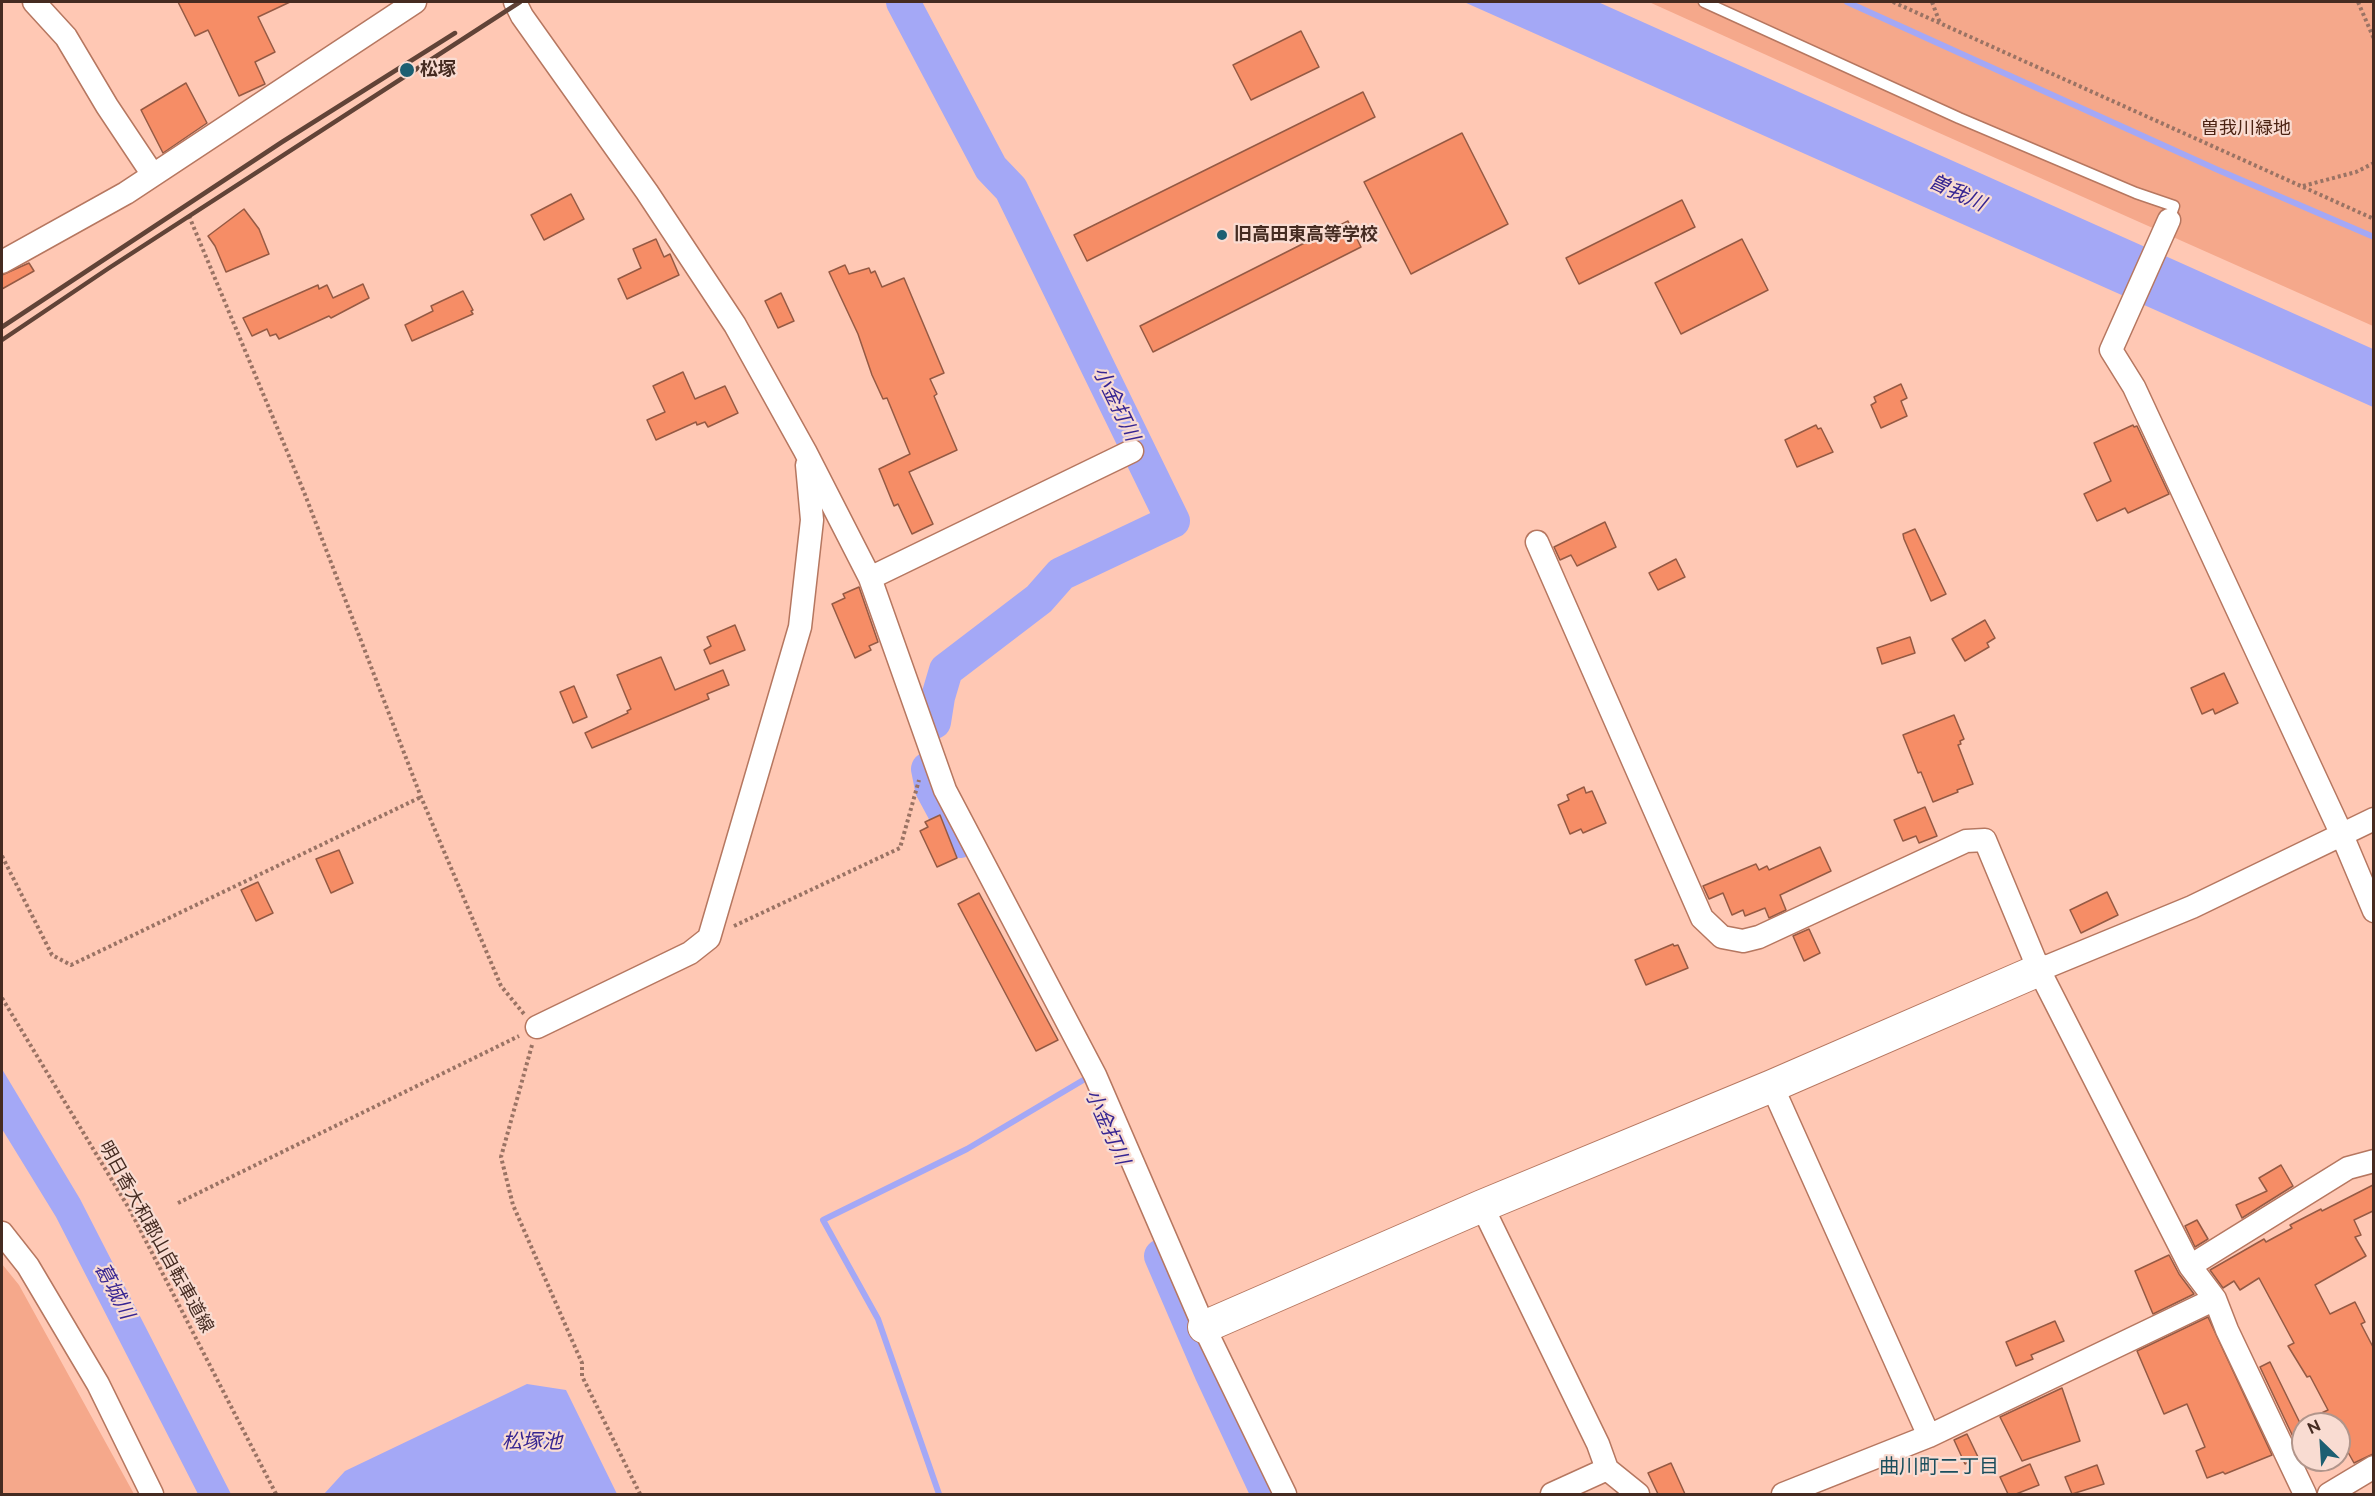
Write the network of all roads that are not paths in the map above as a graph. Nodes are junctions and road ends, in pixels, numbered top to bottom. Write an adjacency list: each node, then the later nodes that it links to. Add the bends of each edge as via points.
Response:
1 (34, 2): 5 (street, via 66,37)
2 (415, 2): 5 (street)
3 (515, 2): 8 (street, via 735,325)
4 (1704, 2): 6 (lane, via 1959,118 2174,206)
5 (153, 176): 7 (street)
6 (2169, 220): 13 (street, via 2111,350 2134,387)
7 (2, 262)
8 (805, 451): 11 (street); 16 (street, via 812,520 800,627 709,938 690,953)
9 (1132, 451): 11 (street)
10 (1537, 542): 15 (street, via 1702,918 1722,937 1743,941 1758,937 1966,841 1985,840)
11 (870, 578): 23 (street, via 945,790 1095,1075)
12 (2373, 819): 13 (street)
13 (2342, 835): 14 (street); 15 (street, via 2192,907)
14 (2373, 911)
15 (2039, 970): 17 (street); 21 (street)
16 (537, 1027)
17 (1772, 1086): 19 (street); 24 (street)
18 (2373, 1161): 21 (street, via 2348,1168)
19 (1482, 1206): 23 (street); 26 (street)
20 (2, 1233): 27 (street, via 28,1266 98,1384)
21 (2190, 1266): 22 (street)
22 (2215, 1299): 24 (street); 32 (street)
23 (1204, 1327): 28 (street)
24 (1929, 1436): 31 (street)
25 (2373, 1467): 33 (street)
26 (1607, 1469): 29 (street); 30 (street)
27 (152, 1494)
28 (1284, 1494)
29 (1552, 1494)
30 (1638, 1494)
31 (1783, 1494)
32 (2305, 1494)
33 (2329, 1494)

